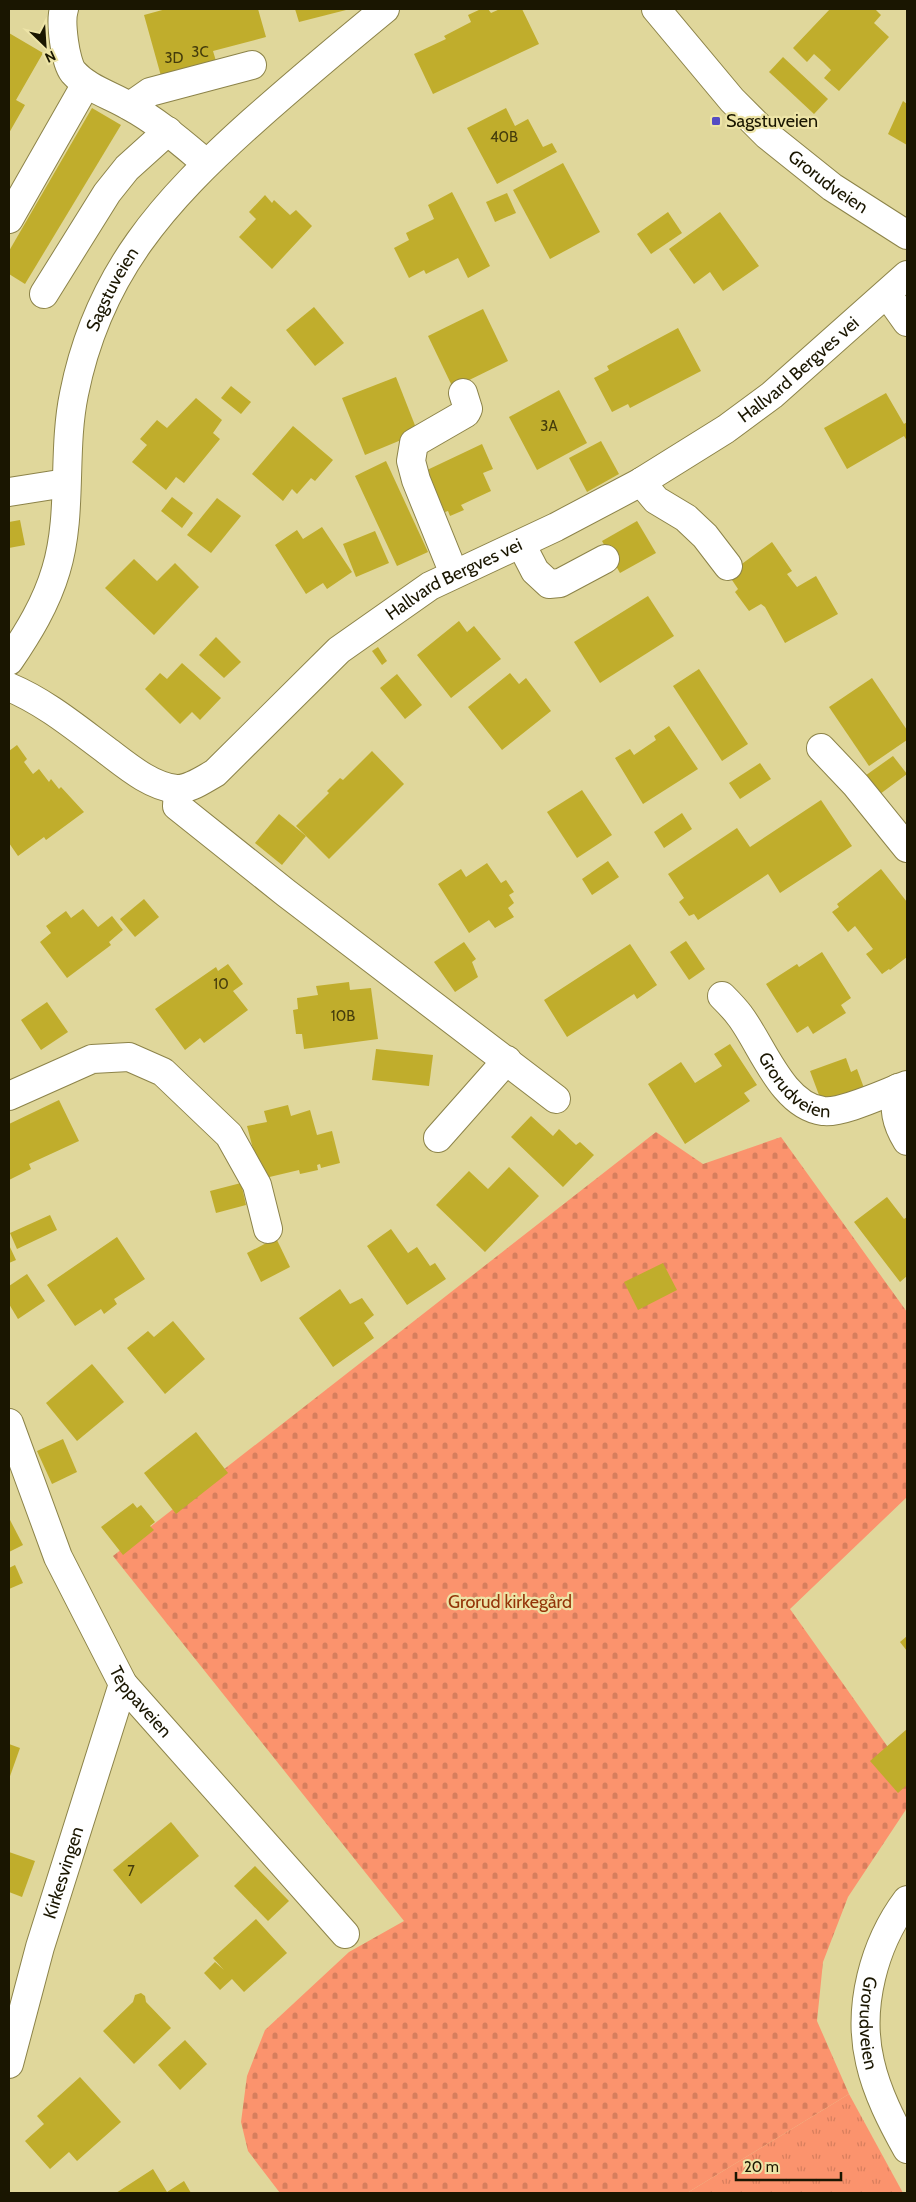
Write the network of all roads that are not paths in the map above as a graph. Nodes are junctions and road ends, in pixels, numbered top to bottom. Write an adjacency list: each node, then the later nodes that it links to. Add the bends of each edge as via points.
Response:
1 (64, 9): 5 (street, via 62,22 68,60 72,71)
2 (385, 9): 8 (street, Sagstuveien, via 314,66)
3 (656, 9): 10 (street, Grorudveien, via 732,100 767,135 832,187)
4 (252, 65): 6 (street, via 150,92)
5 (86, 84): 6 (street); 9 (street)
6 (130, 106): 7 (street)
7 (168, 131): 8 (street); 12 (street, via 127,168 107,194)
8 (206, 163): 17 (street, Sagstuveien, via 164,207 132,251 109,289 94,323 74,396)
9 (9, 219)
10 (907, 235)
11 (907, 275): 13 (street, Hallvard Bergves vei)
12 (44, 294)
13 (887, 294): 14 (street); 16 (street, Hallvard Bergves vei, via 726,430)
14 (907, 322)
15 (463, 393): 22 (street, via 468,409 466,413 414,444 411,461)
16 (641, 482): 19 (street, Hallvard Bergves vei); 21 (street, via 656,500 699,530)
17 (66, 483): 18 (street); 23 (street, Sagstuveien, via 64,528 56,569 45,601)
18 (9, 492)
19 (521, 544): 20 (street, via 535,571 549,584 560,583); 22 (street, Hallvard Bergves vei)
20 (605, 558)
21 (728, 566)
22 (454, 574): 26 (street, Hallvard Bergves vei, via 430,586 339,650 215,773 196,784)
23 (9, 661)
24 (9, 687): 26 (street, via 52,710 137,773 162,786)
25 (822, 748): 27 (street)
26 (173, 806): 29 (street)
27 (907, 848)
28 (722, 996): 30 (street, Grorudveien, via 740,1016 791,1094 806,1106 824,1112 839,1110)
29 (507, 1060): 32 (street); 33 (street)
30 (902, 1087): 34 (street, Grorudveien, via 894,1108 899,1128)
31 (9, 1096): 35 (street, via 92,1059 129,1057 163,1072 229,1135 257,1185)
32 (556, 1099)
33 (438, 1138)
34 (907, 1141)
35 (268, 1229)
36 (9, 1424): 37 (street, Teppaveien)
37 (14, 1458): 38 (street, Teppaveien, via 58,1557)
38 (123, 1684): 40 (street, Teppaveien); 41 (street, Kirkesvingen, via 40,1947)
39 (907, 1900): 42 (street, Grorudveien, via 888,1930 874,1965 867,2031 869,2061 880,2095)
40 (345, 1934)
41 (9, 2063)
42 (907, 2149)

